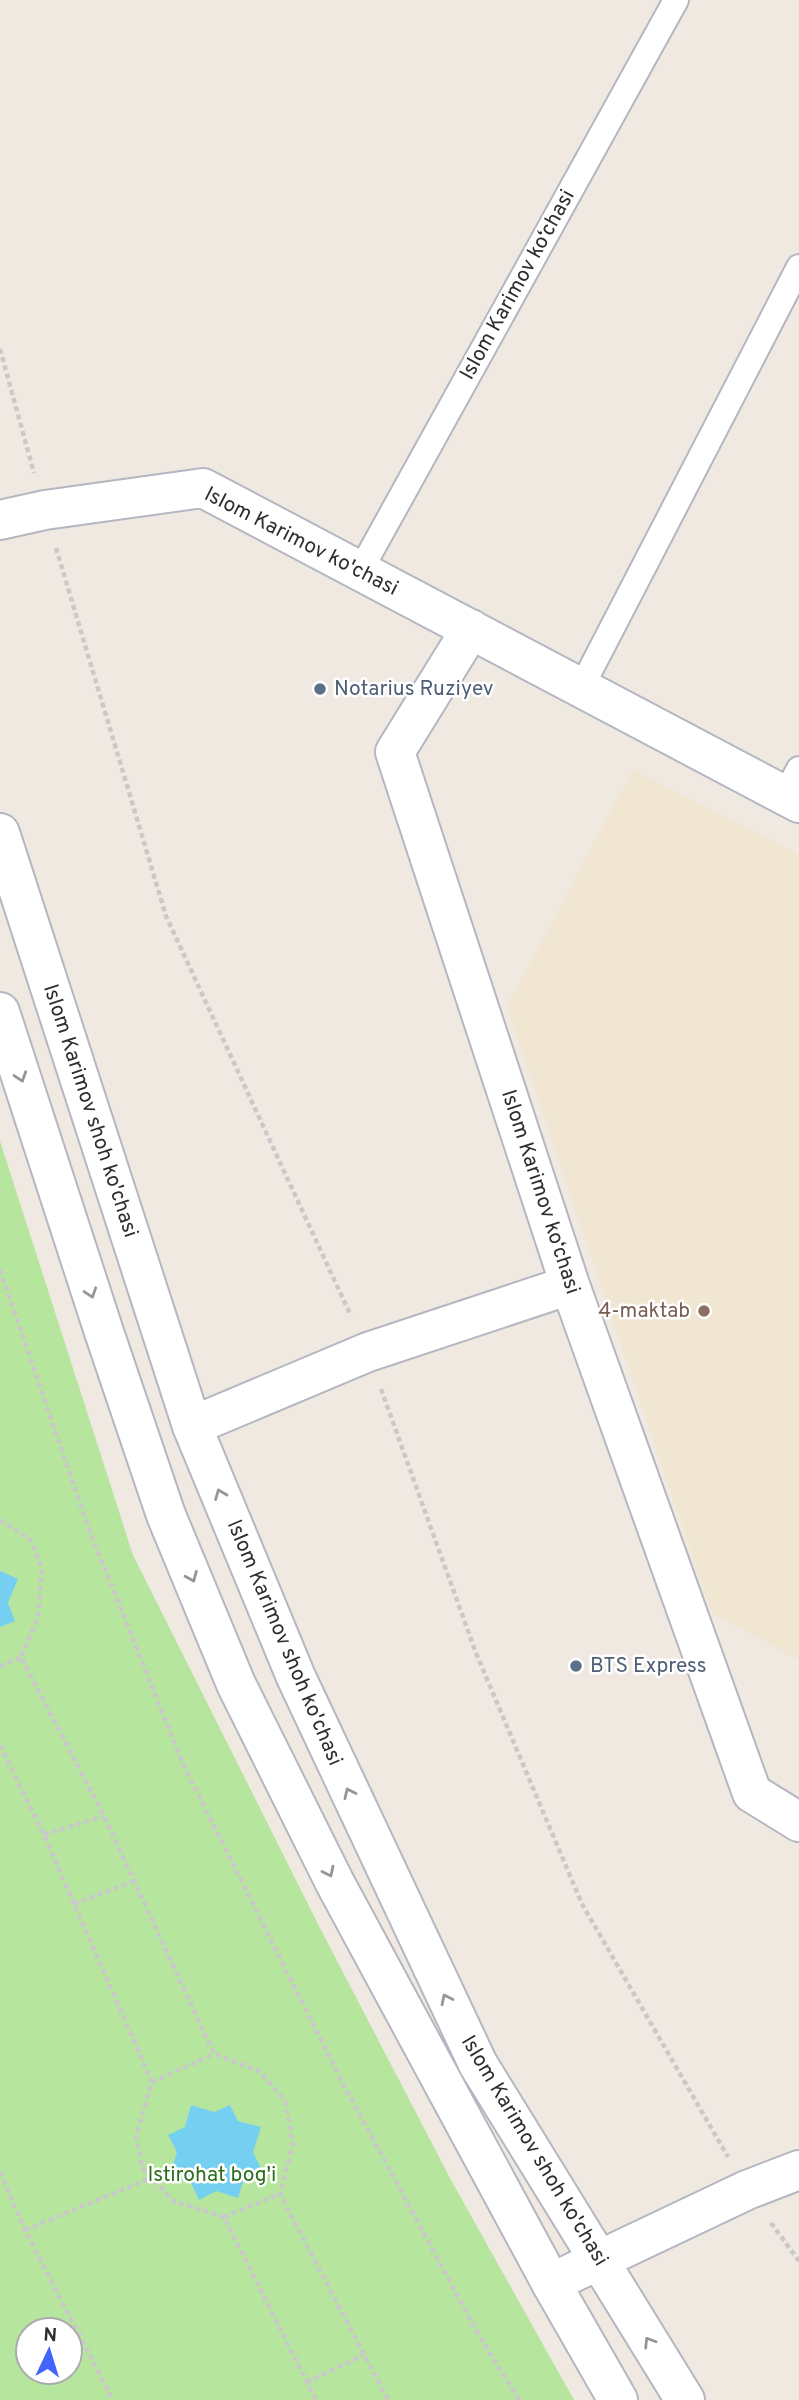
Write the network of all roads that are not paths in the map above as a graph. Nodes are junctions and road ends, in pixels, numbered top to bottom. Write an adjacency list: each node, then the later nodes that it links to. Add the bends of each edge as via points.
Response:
1 (676, 0): 4 (lane, Islom Karimov ko‘chasi)
2 (799, 267): 6 (lane)
3 (0, 520): 4 (main road, Islom Karimov ko'chasi, via 203,488)
4 (360, 571): 5 (main road, Islom Karimov ko'chasi)
5 (471, 629): 6 (main road, Islom Karimov ko'chasi); 10 (main road, Islom Karimov ko‘chasi, via 395,752)
6 (581, 688): 7 (main road, Islom Karimov ko'chasi)
7 (794, 789)
8 (0, 833): 11 (main road, Islom Karimov shoh ko'chasi)
9 (0, 1012): 15 (main road, Islom Karimov shoh ko'chasi, one-way to 15, via 166,1515 236,1684 335,1883)
10 (570, 1284): 11 (main road, via 368,1352); 12 (main road, Islom Karimov ko‘chasi, via 752,1793)
11 (192, 1426): 14 (main road, Islom Karimov shoh ko'chasi, one-way to 11, via 478,2064 296,1676)
12 (799, 1822)
13 (799, 2170): 14 (main road)
14 (599, 2259): 15 (main road); 17 (main road, Islom Karimov shoh ko'chasi, one-way to 14)
15 (551, 2283): 16 (main road, Islom Karimov shoh ko'chasi)
16 (618, 2400)
17 (685, 2400)

